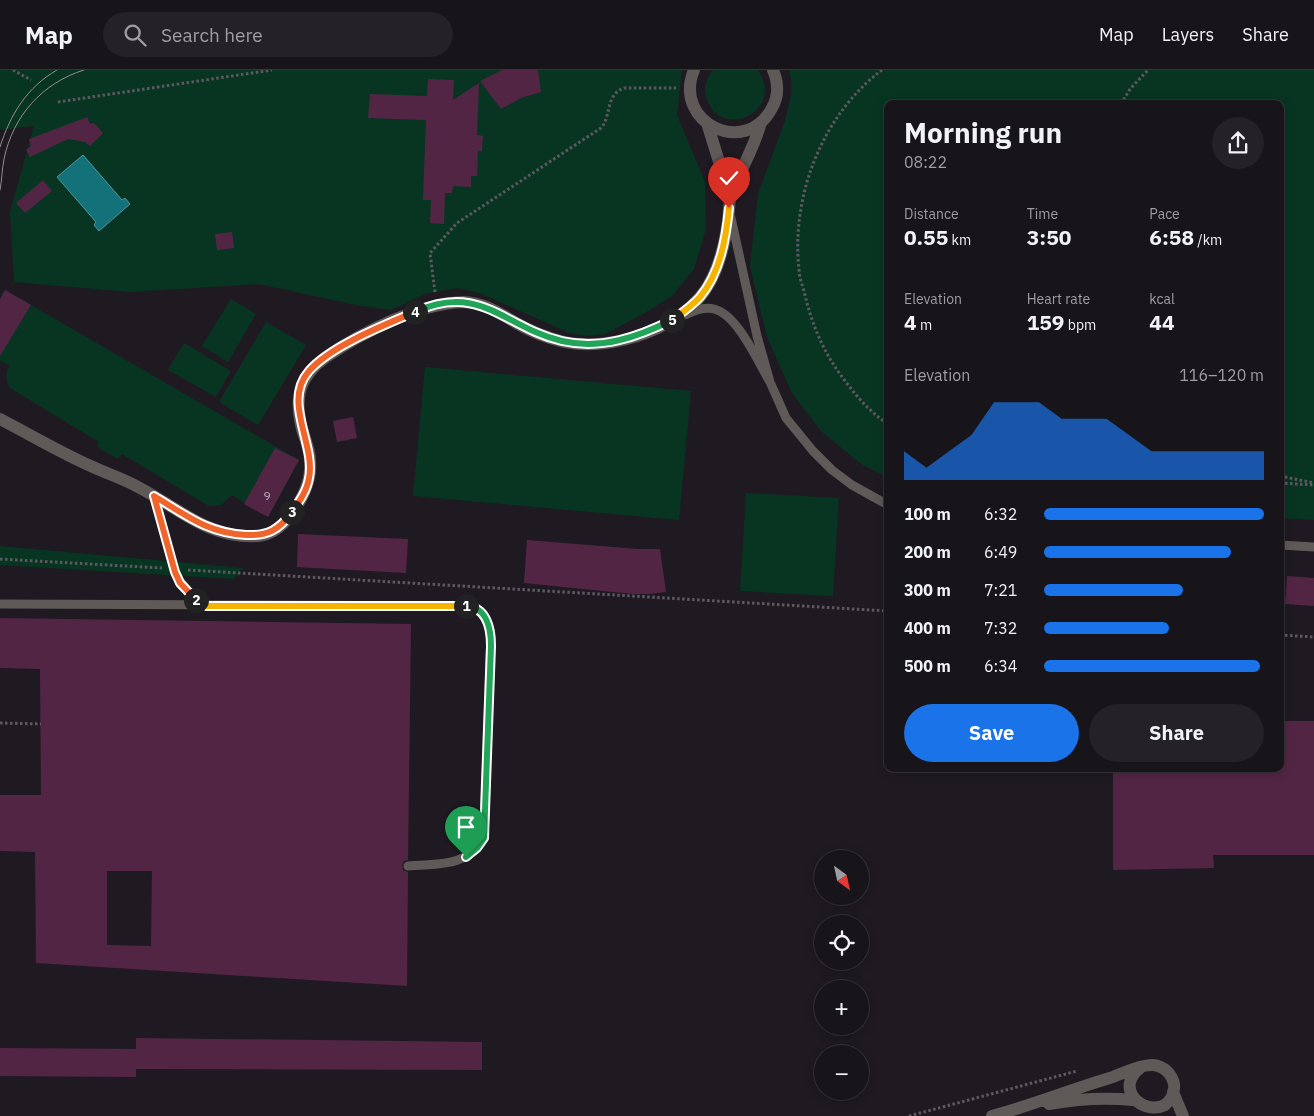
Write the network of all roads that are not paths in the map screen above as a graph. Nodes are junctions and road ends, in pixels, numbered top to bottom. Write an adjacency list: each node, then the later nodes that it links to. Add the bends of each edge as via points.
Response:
1 (694, 70): 4 (street, via 690,98)
2 (773, 70): 3 (street, via 776,95 769,114)
3 (761, 122): 4 (street, via 747,130 733,132 722,131); 5 (street)
4 (707, 123): 5 (street)
5 (730, 203): 6 (street, via 723,247 710,282 698,299); 7 (lane, via 757,336)
6 (672, 320): 7 (lane, via 705,308 721,312 739,329); 9 (street, via 627,339 586,344 546,336 477,304 464,302 423,308 342,346 310,370 302,384 300,417 309,452 309,480 299,502 278,528 260,536 212,530)
7 (770, 382): 10 (lane, via 786,418 813,451 852,485)
8 (0, 419): 9 (street)
9 (154, 496): 14 (lane, via 180,583)
10 (884, 503)
11 (1284, 545): 12 (lane)
12 (1314, 547)
13 (0, 604): 14 (lane)
14 (207, 606): 15 (lane, via 470,606 484,615 489,625 491,646 484,838 466,857 452,862)
15 (408, 866)
16 (1140, 1068): 17 (street, via 1149,1065 1163,1068 1172,1078); 18 (street, via 1130,1082); 19 (street)
17 (1173, 1092): 20 (street, via 1168,1102); 23 (street)
18 (1133, 1100): 19 (street, via 1083,1099); 20 (street, via 1140,1106)
19 (1019, 1109): 21 (street)
20 (1157, 1109): 22 (street)
21 (992, 1116)
22 (1168, 1116)
23 (1183, 1116)

